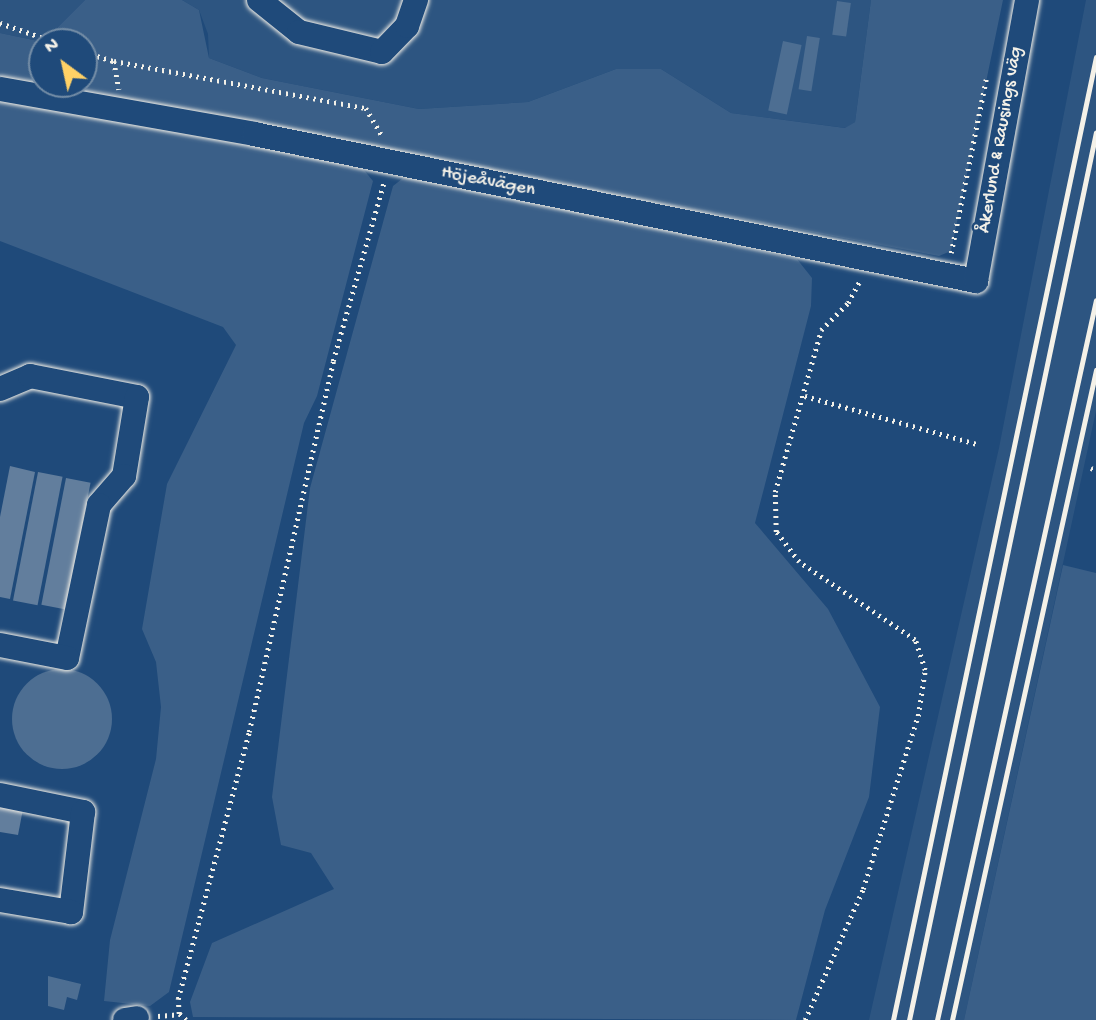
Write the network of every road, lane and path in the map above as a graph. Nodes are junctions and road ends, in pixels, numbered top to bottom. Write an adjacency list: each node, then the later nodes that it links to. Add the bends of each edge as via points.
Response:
1 (259, 0): 2 (street, via 299,33 382,52 407,26)
2 (416, 0)
3 (1027, 0): 14 (street, Åkerlund & Rausings väg)
4 (0, 23): 5 (path)
5 (28, 33)
6 (98, 56): 7 (path)
7 (114, 61): 10 (path); 11 (path, via 366,108 378,122)
8 (988, 70): 12 (path)
9 (0, 89): 10 (street, Höjeåvägen)
10 (119, 111): 11 (street, Höjeåvägen)
11 (388, 162): 12 (street, Höjeåvägen); 21 (path, via 333,361 246,745 178,999 179,1014)
12 (949, 276): 14 (street, Höjeåvägen)
13 (874, 277): 16 (path, via 862,277 848,303 821,330)
14 (976, 281)
15 (0, 389): 18 (street, via 30,376 137,397 124,476 99,505 67,658)
16 (805, 396): 17 (path); 22 (path, via 775,492 776,532 799,562 915,640 925,670 918,716 863,889)
17 (976, 444)
18 (0, 645)
19 (0, 795): 20 (street, via 83,812 71,912)
20 (0, 900)
21 (186, 1020)
22 (805, 1020)

